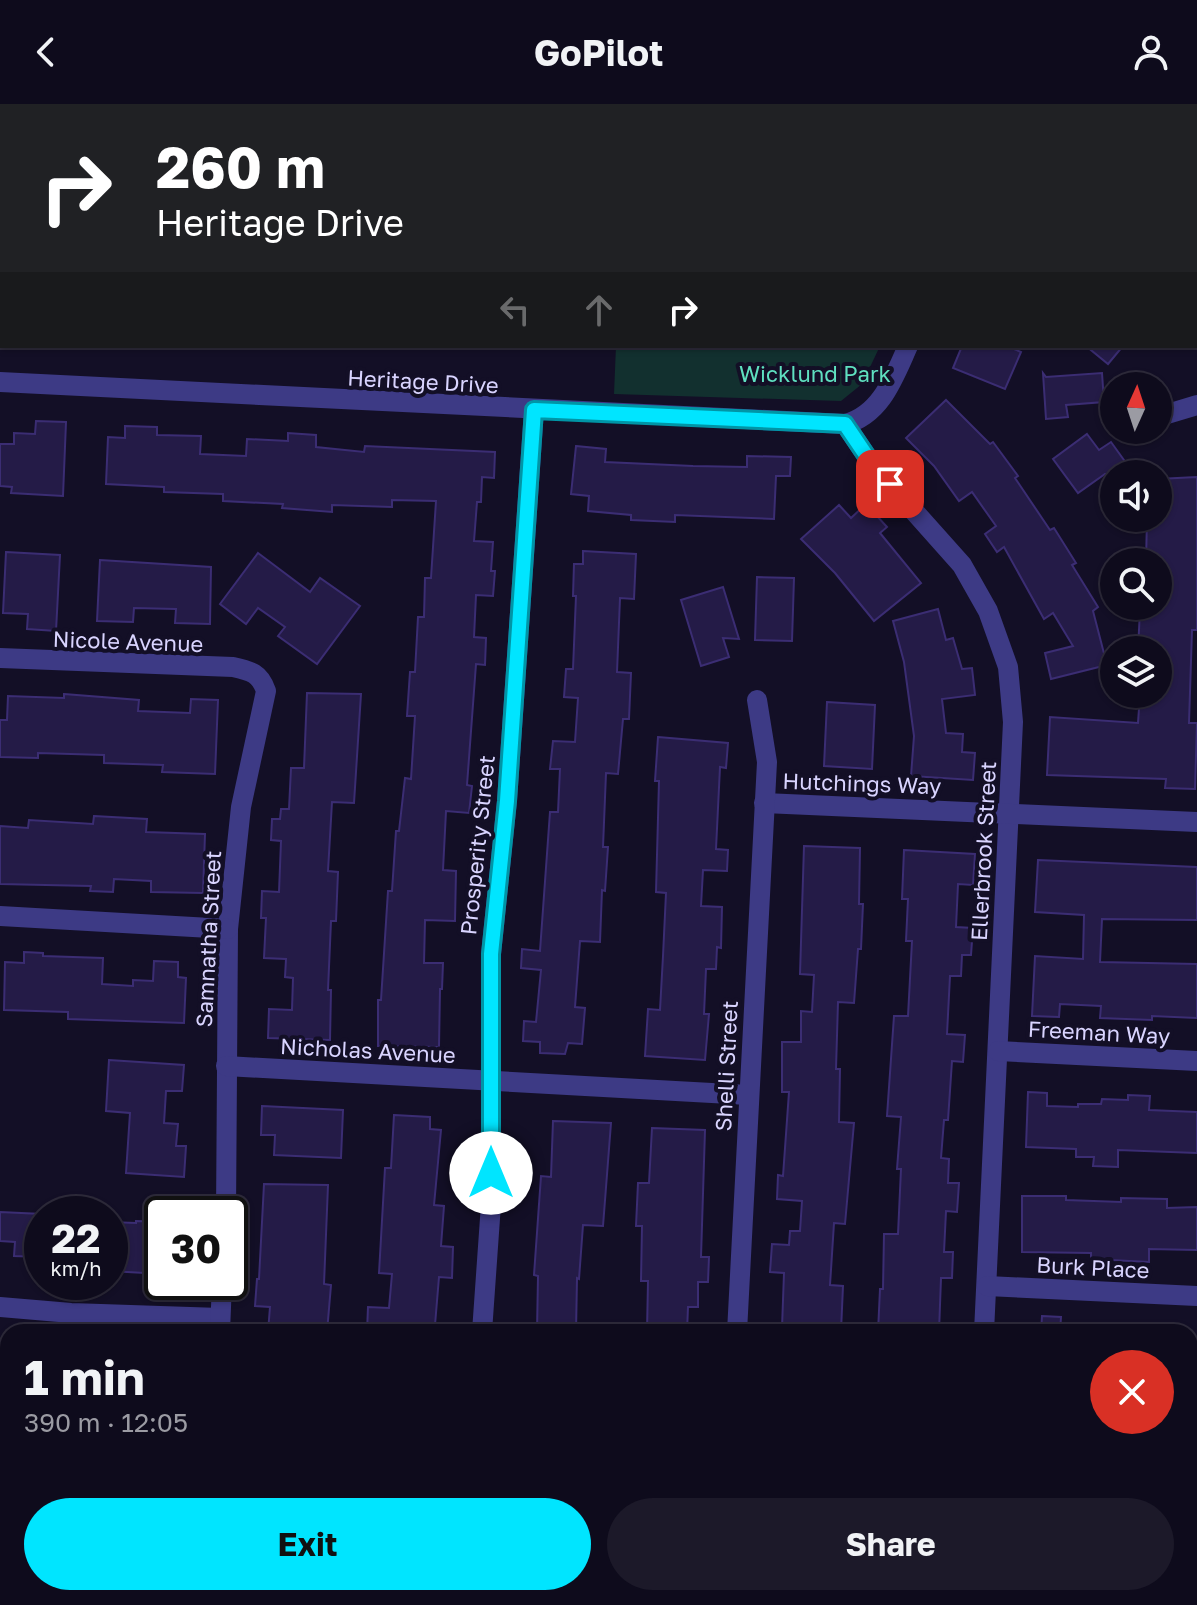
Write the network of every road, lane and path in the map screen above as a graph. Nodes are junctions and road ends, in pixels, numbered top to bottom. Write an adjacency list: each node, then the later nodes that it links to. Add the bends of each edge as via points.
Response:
1 (907, 348): 6 (street, via 889,389 870,412)
2 (0, 382): 4 (street, Heritage Drive)
3 (1197, 405): 5 (street)
4 (534, 410): 6 (street, Heritage Drive); 18 (street, Prosperity Street, via 491,954)
5 (1172, 413)
6 (845, 424): 11 (street, Ellerbrook Street, via 872,464 962,565 988,611 1008,667 1013,722)
7 (0, 658): 8 (street, Nicole Avenue)
8 (255, 672): 14 (street, Samnatha Street, via 266,691 241,807)
9 (757, 700): 10 (street, Shelli Street, via 767,762)
10 (764, 803): 11 (street, Hutchings Way); 19 (street, Shelli Street)
11 (1009, 813): 12 (street, Hutchings Way); 15 (street, Ellerbrook Street)
12 (1197, 822)
13 (0, 916): 14 (street)
14 (228, 929): 17 (street, Samnatha Street)
15 (998, 1051): 16 (street, Freeman Way); 21 (street, Ellerbrook Street)
16 (1197, 1061)
17 (226, 1066): 18 (street, Nicholas Avenue); 20 (street, Samnatha Street)
18 (490, 1081): 19 (street, Nicholas Avenue); 27 (street, Prosperity Street, via 491,1204)
19 (748, 1095): 28 (street, Shelli Street)
20 (226, 1196)
21 (987, 1286): 22 (street, Burk Place); 29 (street, Ellerbrook Street)
22 (1197, 1296)
23 (221, 1300): 26 (street)
24 (0, 1307): 25 (street)
25 (208, 1324)
26 (220, 1324)
27 (483, 1324)
28 (737, 1324)
29 (985, 1324)

